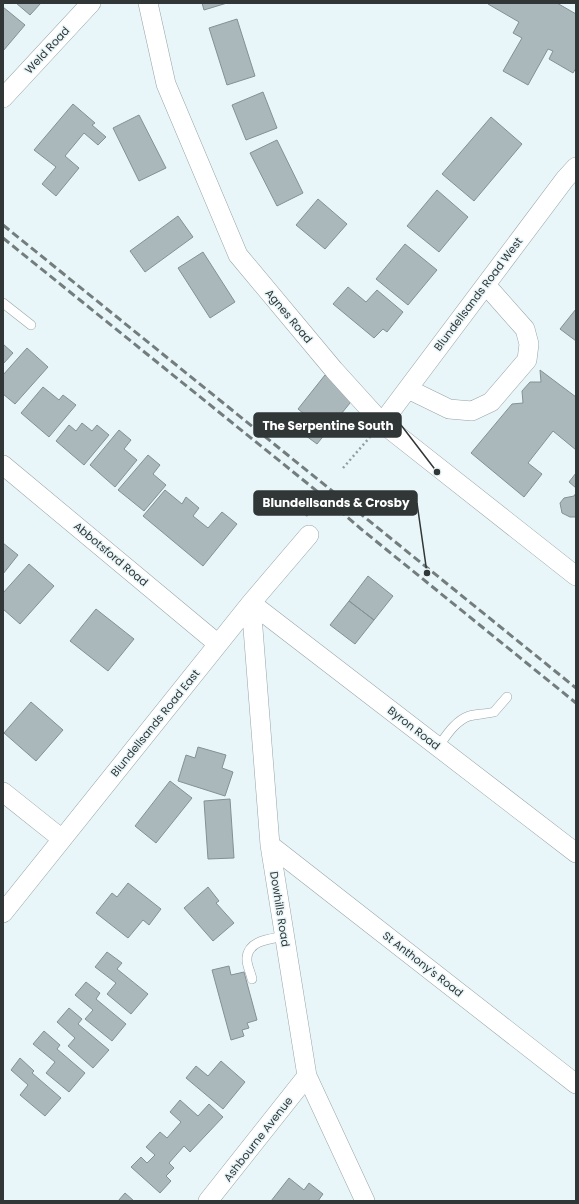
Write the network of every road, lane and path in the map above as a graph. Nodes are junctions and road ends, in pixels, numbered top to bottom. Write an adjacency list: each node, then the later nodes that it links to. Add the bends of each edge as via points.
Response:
1 (91, 3): 3 (street, Weld Road)
2 (148, 3): 9 (street, Agnes Road, via 166,84 238,255)
3 (3, 98)
4 (576, 167): 5 (street, Blundellsands Road West)
5 (486, 285): 8 (street, Blundellsands Road West); 8 (street, via 525,329 529,344 527,360 491,402 472,411 449,409)
6 (3, 303): 7 (lane)
7 (31, 325)
8 (408, 389): 9 (street, Blundellsands Road West)
9 (382, 423): 11 (path); 13 (street, Agnes Road)
10 (3, 465): 15 (street, Abbotsford Road)
11 (344, 468)
12 (310, 535): 14 (street, Blundellsands Road East)
13 (576, 576)
14 (251, 603): 15 (street, Blundellsands Road East); 17 (street, Byron Road); 20 (street, Dowhills Road)
15 (218, 644): 19 (street, Blundellsands Road East)
16 (507, 697): 17 (lane, via 494,712 469,716 459,722)
17 (438, 747): 21 (street, Byron Road)
18 (3, 792): 19 (street)
19 (62, 839): 22 (street, Blundellsands Road East)
20 (270, 845): 23 (street, Dowhills Road); 26 (street, St Anthony's Road)
21 (576, 853)
22 (3, 913)
23 (285, 936): 24 (lane, via 258,942 249,949 246,959); 25 (street, Dowhills Road)
24 (252, 979)
25 (307, 1076): 27 (street, Ashbourne Avenue); 28 (street, Dowhills Road)
26 (576, 1084)
27 (208, 1201)
28 (365, 1201)

